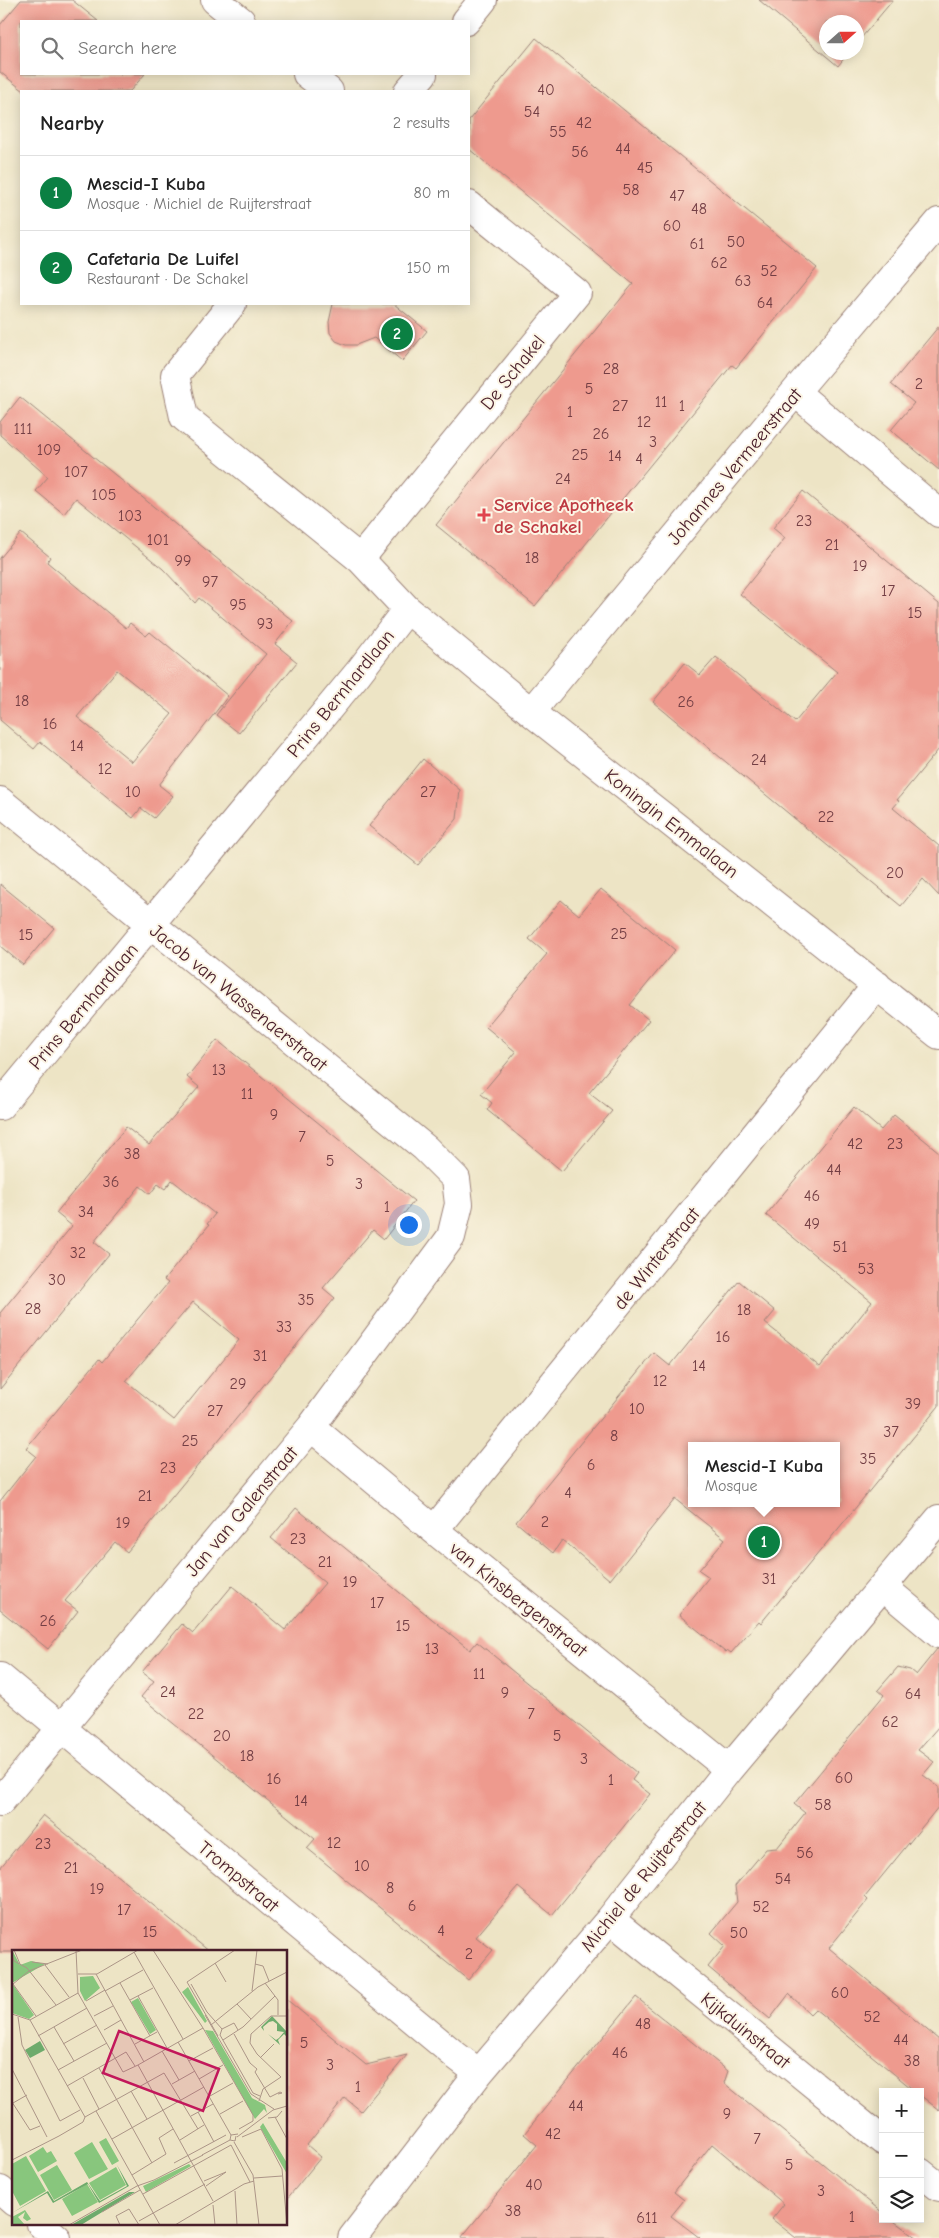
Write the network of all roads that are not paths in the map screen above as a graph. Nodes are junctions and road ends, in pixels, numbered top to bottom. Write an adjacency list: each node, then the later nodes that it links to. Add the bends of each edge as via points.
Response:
1 (215, 0): 3 (street)
2 (483, 0): 4 (street)
3 (240, 20)
4 (467, 20)
5 (308, 75): 7 (street)
6 (422, 75): 8 (street)
7 (328, 90)
8 (409, 90)
9 (470, 206): 14 (street, De Schakel, via 577,293)
10 (939, 222): 12 (street, Johannes Vermeerstraat)
11 (231, 305): 14 (street, via 175,375 184,417)
12 (795, 392): 13 (street); 16 (street, Johannes Vermeerstraat)
13 (939, 513)
14 (360, 559): 15 (street)
15 (407, 609): 16 (street, Koningin Emmalaan); 18 (street, Prins Bernhardlaan, via 358,674)
16 (531, 712): 19 (street, Koningin Emmalaan)
17 (0, 801): 18 (street, Jacob van Wassenaerstraat)
18 (150, 925): 21 (street, Prins Bernhardlaan); 22 (street, Jacob van Wassenaerstraat, via 425,1148 456,1180)
19 (877, 985): 20 (street, Koningin Emmalaan); 25 (street, de Winterstraat)
20 (939, 1035)
21 (0, 1106)
22 (459, 1204): 23 (street, Jan van Galenstraat, via 451,1237)
23 (311, 1427): 25 (street, van Kinsbergenstraat); 29 (street, Jan van Galenstraat)
24 (939, 1519): 26 (street, Michiel de Ruijterstraat)
25 (434, 1530): 30 (street, van Kinsbergenstraat)
26 (883, 1587): 27 (street); 30 (street, Michiel de Ruijterstraat)
27 (939, 1634)
28 (0, 1677): 29 (street, Trompstraat)
29 (62, 1728): 31 (street, Jan van Galenstraat); 33 (street, Trompstraat)
30 (729, 1769): 32 (street, Michiel de Ruijterstraat)
31 (0, 1802)
32 (610, 1919): 33 (street, Michiel de Ruijterstraat); 34 (street, Kijkduinstraat)
33 (479, 2073): 41 (street, Michiel de Ruijterstraat)
34 (879, 2138)
35 (924, 2175): 36 (street)
36 (939, 2187)
37 (0, 2190): 38 (street)
38 (12, 2200)
39 (43, 2226): 40 (street)
40 (57, 2238)
41 (352, 2238)

